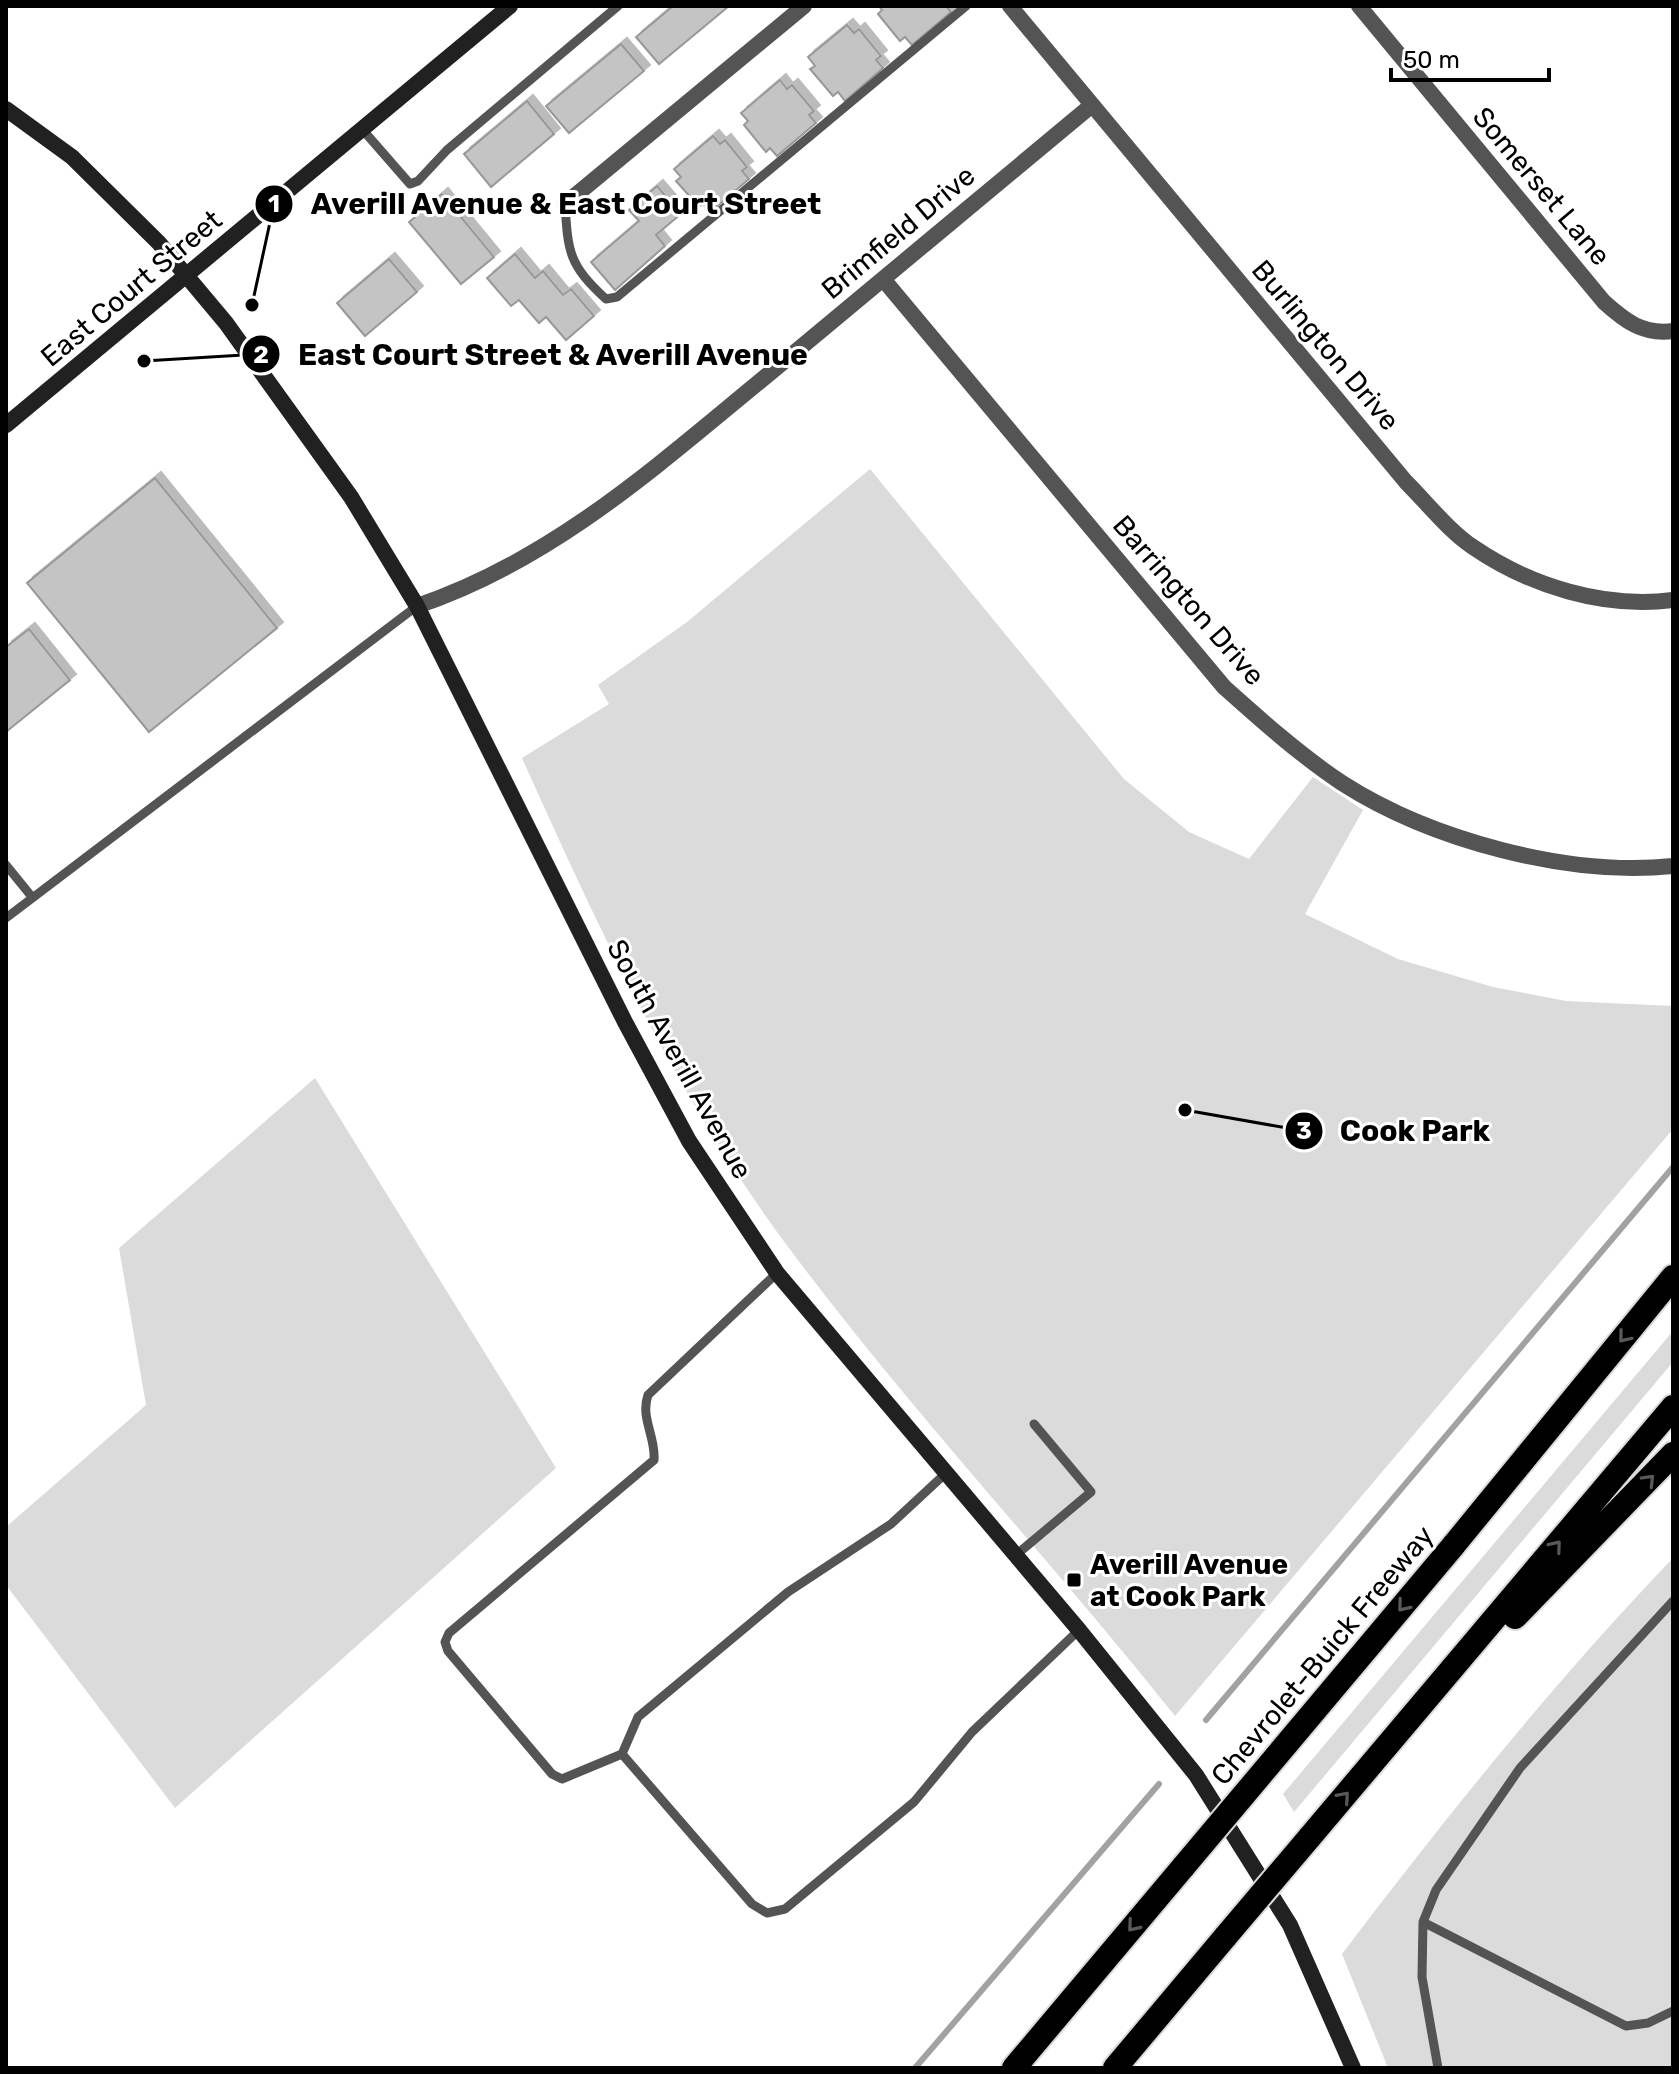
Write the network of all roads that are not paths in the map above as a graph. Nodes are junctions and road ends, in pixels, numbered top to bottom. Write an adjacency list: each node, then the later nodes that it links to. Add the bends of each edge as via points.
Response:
1 (510, 6): 9 (street, East Court Street)
2 (618, 6): 9 (lane, via 447,150 418,181 410,184)
3 (804, 6): 10 (street)
4 (966, 6): 10 (lane, via 617,297 606,299 579,274 568,246)
5 (1010, 6): 7 (street, Burlington Drive)
6 (1359, 6): 13 (street, Somerset Lane, via 1604,302 1630,324 1656,334)
7 (1092, 105): 12 (street, Brimfield Drive); 15 (street, Burlington Drive, via 1406,482 1472,547 1557,590 1644,604)
8 (6, 109): 11 (street, South Averill Avenue, via 101,183)
9 (362, 129): 11 (street, East Court Street)
10 (565, 204)
11 (187, 275): 14 (street, East Court Street); 16 (street, South Averill Avenue, via 351,497)
12 (883, 279): 16 (street, Brimfield Drive, via 621,495 506,569); 18 (street, Barrington Drive, via 1224,687 1282,738 1344,784 1423,824 1510,853 1634,870)
13 (1673, 331)
14 (6, 425)
15 (1673, 600)
16 (417, 606): 19 (lane); 21 (street, South Averill Avenue, via 646,1062 689,1141)
17 (6, 865): 19 (lane)
18 (1673, 866)
19 (32, 897): 20 (lane)
20 (6, 918)
21 (777, 1273): 26 (street, South Averill Avenue); 30 (lane, via 648,1395 643,1408 654,1460 449,1633 445,1642 552,1774 562,1779)
22 (1673, 1277): 34 (highway, Chevrolet-Buick Freeway, one-way to 34, bridge)
23 (1673, 1407): 31 (highway, one-way to 23)
24 (1034, 1424): 27 (lane, via 1091,1492)
25 (1673, 1454): 31 (highway, one-way to 25)
26 (946, 1473): 27 (street, South Averill Avenue); 30 (lane, via 891,1524 788,1592 638,1717)
27 (1016, 1555): 29 (street, South Averill Avenue)
28 (1673, 1601): 32 (lane, via 1520,1768 1436,1890)
29 (1079, 1630): 30 (lane, via 972,1732 914,1802 785,1909 767,1913 752,1904); 36 (street, South Averill Avenue, via 1186,1762 1244,1846 1290,1925)
30 (622, 1754)
31 (1379, 1756): 35 (highway, one-way to 31, bridge)
32 (1423, 1922): 33 (lane, via 1626,2026); 37 (lane, via 1422,1977)
33 (1673, 2011)
34 (1014, 2068)
35 (1115, 2068)
36 (1353, 2068)
37 (1438, 2068)

